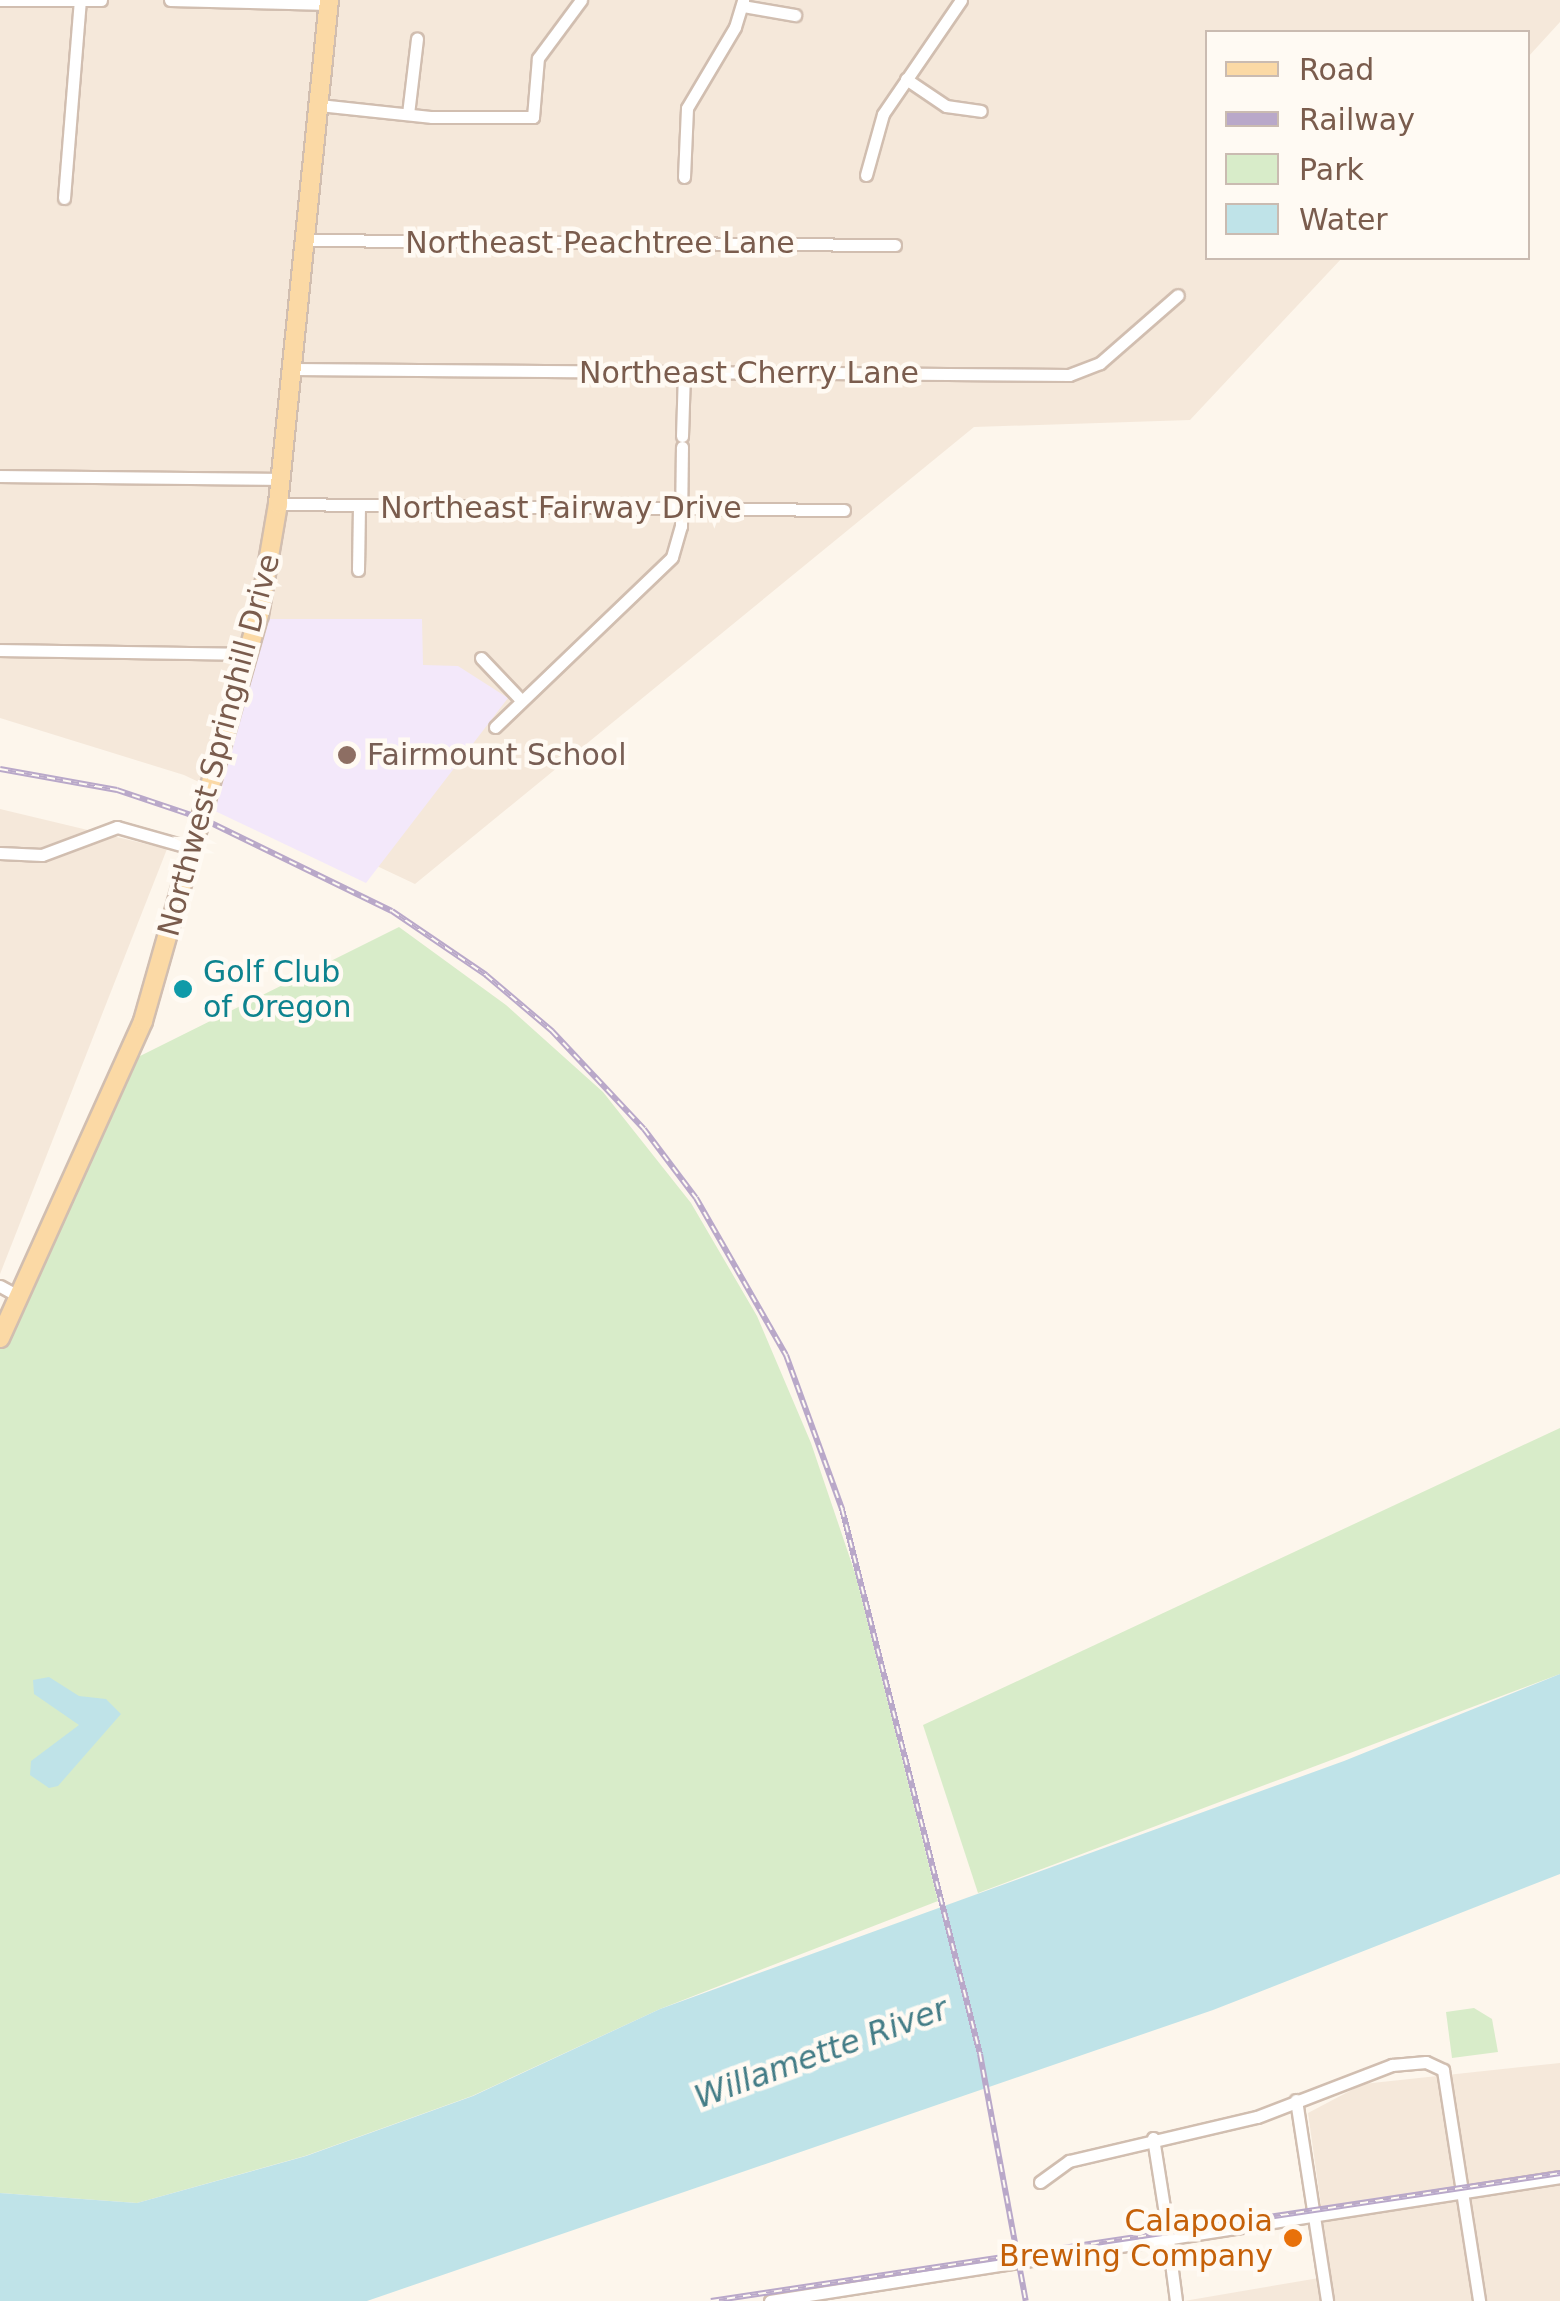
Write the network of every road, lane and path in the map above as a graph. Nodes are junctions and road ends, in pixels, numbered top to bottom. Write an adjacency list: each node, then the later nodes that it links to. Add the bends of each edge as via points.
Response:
1 (0, 0): 2 (street)
2 (80, 0): 3 (street); 17 (street)
3 (101, 0)
4 (170, 0): 7 (street)
5 (581, 0): 14 (street, via 538,58 533,117)
6 (961, 0): 11 (street)
7 (329, 2): 12 (main road, Northwest Springhill Drive)
8 (743, 3): 9 (street); 16 (street, via 687,108)
9 (795, 15)
10 (417, 39): 14 (street)
11 (906, 79): 13 (street, via 946,106); 15 (street, via 883,114)
12 (319, 105): 14 (street); 18 (main road, Northwest Springhill Drive)
13 (982, 111)
14 (408, 114)
15 (866, 175)
16 (684, 177)
17 (64, 198)
18 (305, 240): 19 (street, Northeast Peachtree Lane); 21 (main road, Northwest Springhill Drive)
19 (895, 245)
20 (1178, 295): 22 (street, Northeast Cherry Lane, via 1100,363 1068,375)
21 (292, 369): 22 (street, Northeast Cherry Lane); 24 (main road, Northwest Springhill Drive)
22 (684, 372): 27 (street)
23 (0, 476): 24 (street)
24 (281, 479): 25 (main road, Northwest Springhill Drive)
25 (278, 504): 26 (street, Northeast Fairway Drive); 31 (main road, Northwest Springhill Drive)
26 (358, 506): 27 (street, Northeast Fairway Drive); 29 (street)
27 (681, 509): 28 (street, Northeast Fairway Drive); 33 (street, via 668,563)
28 (844, 510)
29 (358, 570)
30 (0, 650): 31 (street)
31 (248, 654): 35 (main road, Northwest Springhill Drive)
32 (481, 658): 33 (street)
33 (522, 701): 34 (street)
34 (495, 727)
35 (195, 849): 36 (street, via 116,827 42,855); 38 (main road, Northwest Springhill Drive, via 128,1062)
36 (0, 854)
37 (0, 1286): 38 (street)
38 (18, 1296): 39 (main road, Northwest Springhill Drive)
39 (0, 1338)
40 (1296, 2100): 41 (street, via 1257,2117); 44 (street, via 1392,2065 1418,2061 1443,2070); 45 (street)
41 (1152, 2138): 43 (street, via 1060,2164); 46 (street)
42 (1560, 2174): 44 (street)
43 (1040, 2182)
44 (1461, 2192): 45 (street); 51 (street)
45 (1315, 2216): 47 (street); 50 (street)
46 (1166, 2220)
47 (1168, 2240): 48 (street); 49 (street)
48 (770, 2301)
49 (1176, 2301)
50 (1328, 2301)
51 (1479, 2301)

